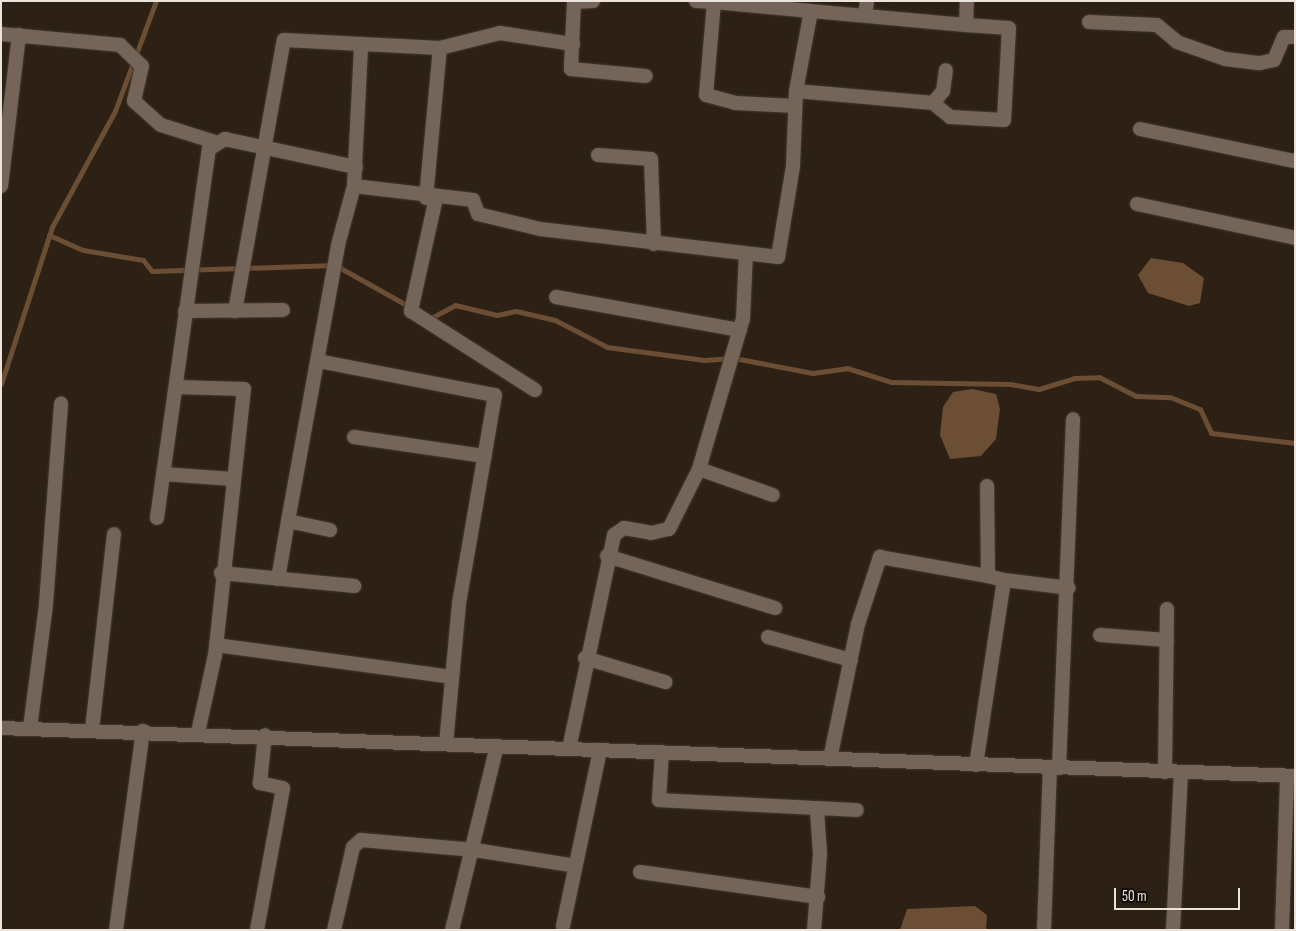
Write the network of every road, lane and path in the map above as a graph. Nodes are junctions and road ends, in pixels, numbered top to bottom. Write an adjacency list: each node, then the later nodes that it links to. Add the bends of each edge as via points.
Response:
1 (593, 1): 12 (street, via 574,2)
2 (696, 1): 4 (street)
3 (967, 1): 8 (street)
4 (714, 2): 6 (street); 19 (street, via 706,95 735,103)
5 (866, 8): 6 (street); 8 (street)
6 (811, 11): 17 (street)
7 (1089, 22): 11 (street, via 1157,25 1177,42 1225,59 1260,63 1274,60 1284,37)
8 (966, 25): 18 (street, via 1009,28 1004,120 950,117)
9 (1, 34): 10 (street)
10 (19, 35): 20 (street); 22 (street, via 120,45 142,66 134,101 161,125)
11 (1295, 37)
12 (573, 44): 14 (street, via 500,33); 16 (street, via 571,69)
13 (361, 47): 14 (street); 23 (street, via 284,40); 26 (street)
14 (440, 48): 29 (street)
15 (946, 70): 18 (street, via 943,91)
16 (646, 76)
17 (796, 91): 18 (street); 19 (street)
18 (933, 103)
19 (795, 106): 33 (street, via 793,166 778,257)
20 (5, 113): 27 (street)
21 (1140, 129): 25 (street)
22 (215, 142): 23 (street, via 225,139); 36 (street, via 209,149)
23 (265, 146): 26 (street); 37 (street)
24 (598, 155): 32 (street, via 651,159)
25 (1295, 161)
26 (356, 167): 28 (street)
27 (1, 186)
28 (354, 186): 29 (street, via 389,188); 39 (street)
29 (431, 198): 32 (street, via 473,200 478,214 540,229); 41 (street, via 411,310)
30 (1137, 204): 31 (street)
31 (1295, 238)
32 (654, 244): 33 (street)
33 (746, 254): 38 (street)
34 (556, 298): 38 (street)
35 (282, 310): 37 (street)
36 (185, 311): 37 (street); 40 (street)
37 (235, 311)
38 (740, 330): 46 (street)
39 (318, 361): 45 (street, via 495,395); 52 (street)
40 (176, 387): 47 (street); 48 (street, via 244,389)
41 (535, 390)
42 (61, 404): 73 (street, via 46,604)
43 (1073, 419): 61 (street)
44 (354, 436): 45 (street)
45 (484, 456): 70 (street, via 459,604)
46 (699, 469): 50 (street); 55 (street, via 669,529 618,530)
47 (163, 474): 48 (street); 51 (street)
48 (233, 479): 56 (street)
49 (987, 486): 57 (street)
50 (773, 494)
51 (156, 518)
52 (288, 521): 53 (street); 58 (street)
53 (330, 530)
54 (114, 534): 74 (street)
55 (607, 556): 62 (street); 68 (street)
56 (221, 573): 58 (street); 67 (street)
57 (988, 576): 59 (street); 69 (street, via 880,557)
58 (278, 579): 60 (street)
59 (1004, 580): 61 (street); 84 (street)
60 (354, 586)
61 (1069, 588): 85 (street)
62 (775, 608)
63 (1167, 609): 66 (street)
64 (1100, 635): 66 (street)
65 (768, 637): 69 (street)
66 (1167, 640): 86 (street)
67 (216, 645): 70 (street); 76 (street)
68 (585, 658): 71 (street); 80 (street)
69 (851, 660): 83 (street)
70 (452, 677): 78 (street)
71 (665, 682)
72 (1, 728): 73 (street)
73 (30, 728): 74 (street)
74 (92, 730): 75 (street)
75 (143, 731): 76 (street); 96 (street)
76 (198, 732): 77 (street)
77 (265, 735): 78 (street); 97 (street, via 260,784 282,788)
78 (446, 744): 79 (street)
79 (497, 746): 80 (street); 91 (street)
80 (569, 749): 81 (street)
81 (600, 750): 82 (street); 92 (street)
82 (662, 752): 83 (street); 89 (street, via 659,800)
83 (830, 759): 84 (street)
84 (976, 765): 85 (street)
85 (1054, 768): 86 (street); 101 (street)
86 (1165, 772): 87 (street)
87 (1181, 772): 88 (street); 102 (street)
88 (1291, 776): 103 (street)
89 (817, 810): 90 (street); 94 (street)
90 (857, 810)
91 (475, 850): 92 (street); 98 (street, via 361,840 353,847); 99 (street)
92 (576, 866): 95 (street)
93 (640, 872): 94 (street)
94 (818, 897): 100 (street)
95 (563, 926)
96 (116, 930)
97 (257, 930)
98 (334, 930)
99 (452, 930)
100 (814, 930)
101 (1044, 930)
102 (1173, 930)
103 (1282, 930)

